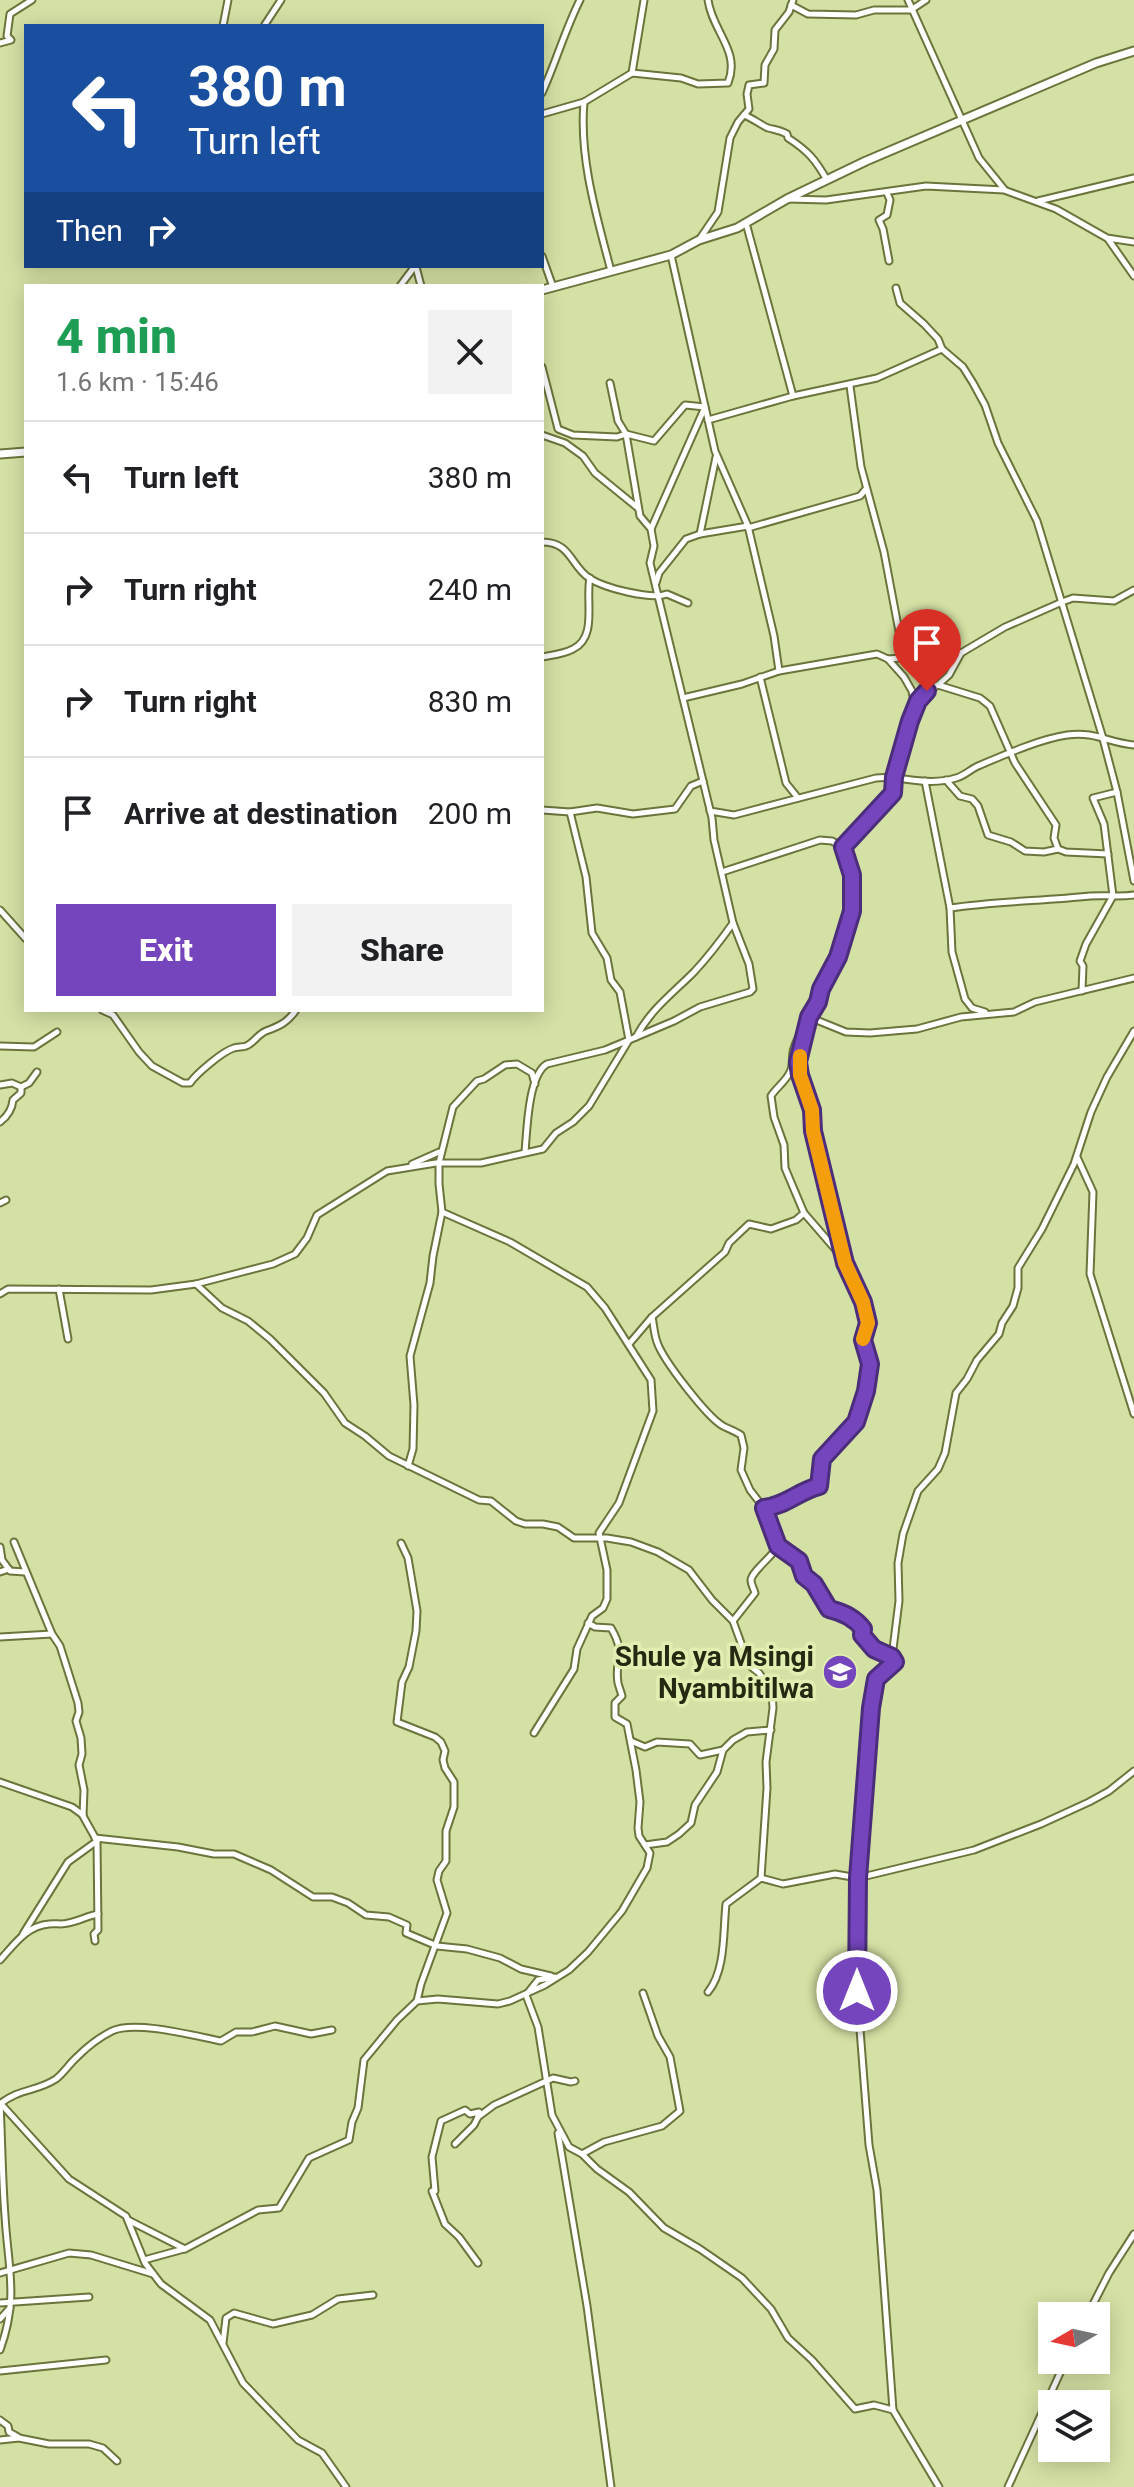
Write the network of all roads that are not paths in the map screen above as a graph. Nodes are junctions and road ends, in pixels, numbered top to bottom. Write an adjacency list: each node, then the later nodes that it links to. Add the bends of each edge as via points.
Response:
1 (32, 0): 13 (street, via 10,14 11,40)
2 (228, 0): 11 (street)
3 (281, 0): 12 (street)
4 (580, 0): 16 (street)
5 (644, 0): 15 (street)
6 (708, 0): 15 (street, via 710,16 727,44 733,70 728,83 698,84)
7 (908, 0): 10 (street)
8 (926, 0): 10 (street)
9 (792, 2): 10 (street, via 818,15); 19 (street, via 775,30 764,83 749,85)
10 (911, 10): 20 (street)
11 (223, 24)
12 (265, 24)
13 (0, 43)
14 (1134, 51): 20 (street)
15 (632, 73): 17 (street)
16 (544, 88)
17 (584, 102): 18 (street); 34 (street, via 582,130)
18 (544, 113)
19 (744, 115): 22 (street, via 787,134 817,161); 29 (street, via 730,138 718,212)
20 (962, 121): 22 (street); 23 (street, via 979,158)
21 (1134, 178): 26 (street)
22 (827, 180): 25 (street)
23 (1004, 190): 24 (street, via 926,186); 26 (street)
24 (887, 193): 25 (street); 32 (street, via 887,215 879,223)
25 (787, 199): 27 (street)
26 (1036, 201): 28 (street)
27 (746, 223): 29 (street); 43 (street)
28 (1107, 238): 30 (street); 35 (street)
29 (699, 240): 31 (street)
30 (1134, 242)
31 (671, 255): 34 (street); 44 (street)
32 (889, 261)
33 (544, 262): 36 (street)
34 (612, 272): 36 (street)
35 (1134, 276)
36 (553, 287): 38 (street)
37 (896, 288): 39 (street, via 900,303)
38 (544, 289)
39 (942, 349): 42 (street); 61 (street, via 963,367 985,405 1037,521)
40 (544, 375): 46 (street, via 558,429 573,435)
41 (610, 383): 46 (street)
42 (850, 386): 43 (street); 51 (street)
43 (793, 396): 45 (street)
44 (705, 407): 45 (street); 46 (street, via 685,405 654,441); 54 (street)
45 (708, 420): 50 (street)
46 (626, 434): 52 (street)
47 (544, 436): 52 (street, via 583,456 595,473)
48 (24, 452): 49 (street)
49 (0, 454)
50 (717, 455): 53 (street); 55 (street)
51 (867, 488): 53 (street, via 860,496); 65 (street)
52 (638, 508): 54 (street)
53 (748, 527): 55 (street); 67 (street)
54 (651, 529): 58 (street, via 650,563)
55 (700, 534): 58 (street, via 686,539)
56 (544, 542): 57 (street, via 565,548)
57 (590, 578): 60 (street); 64 (street, via 585,640 574,649)
58 (656, 584): 60 (street)
59 (1134, 590): 61 (street, via 1114,601)
60 (659, 597): 62 (street, via 667,594); 70 (street)
61 (1062, 602): 63 (street); 72 (street)
62 (688, 603)
63 (961, 653): 65 (street); 69 (street)
64 (544, 656)
65 (904, 658): 66 (street)
66 (888, 659): 67 (street, via 877,654); 71 (street, via 912,691)
67 (779, 671): 68 (street)
68 (760, 677): 70 (street); 80 (street, via 786,783)
69 (938, 685): 71 (street); 74 (street, via 990,706)
70 (683, 698): 77 (street)
71 (915, 708): 75 (street)
72 (1102, 735): 73 (street); 74 (street, via 1063,735); 79 (street)
73 (1134, 745)
74 (1010, 753): 76 (street); 85 (street, via 1056,825)
75 (894, 777): 78 (street); 80 (street); 84 (street, via 893,793)
76 (946, 780): 78 (street); 85 (street, via 978,806 988,835 1025,851)
77 (703, 781): 82 (street); 83 (street, via 691,786 675,809)
78 (925, 781): 91 (street)
79 (1117, 792): 86 (street, via 1093,800 1104,824); 88 (street)
80 (798, 798): 82 (street, via 734,815)
81 (544, 810): 83 (street)
82 (710, 811): 87 (street)
83 (570, 812): 104 (street, via 586,877 592,933 620,992)
84 (843, 847): 87 (street, via 820,840); 100 (street, via 852,875 852,911 838,957)
85 (1058, 849): 86 (street)
86 (1108, 854): 90 (street)
87 (722, 872): 93 (street)
88 (1134, 881)
89 (1134, 895): 90 (street)
90 (1113, 896): 91 (street); 96 (street, via 1080,961)
91 (950, 908): 99 (street, via 952,952 965,999 972,1008)
92 (0, 910): 94 (street)
93 (733, 923): 103 (street, via 646,1019); 103 (street, via 753,989)
94 (24, 937)
95 (1134, 978): 96 (street)
96 (1082, 991): 99 (street, via 1014,1012)
97 (106, 1012): 98 (street, via 152,1066 190,1083 222,1054 246,1047)
98 (294, 1012)
99 (989, 1013): 100 (street, via 870,1033 846,1032)
100 (809, 1017): 117 (street, via 793,1049 790,1072 771,1096 785,1168); 118 (street, via 798,1062)
101 (1134, 1031): 113 (street, via 1107,1077)
102 (57, 1032): 105 (street, via 34,1047)
103 (636, 1037): 104 (street)
104 (629, 1040): 107 (street, via 547,1064); 112 (street, via 589,1106 543,1149)
105 (0, 1046)
106 (37, 1072): 109 (street)
107 (535, 1084): 111 (street, via 532,1073 517,1064 477,1081 453,1107); 112 (street)
108 (0, 1085): 109 (street)
109 (21, 1087): 110 (street)
110 (0, 1122)
111 (442, 1149): 114 (street); 115 (street)
112 (525, 1152): 114 (street, via 481,1163)
113 (1076, 1156): 125 (street, via 1093,1192 1090,1274); 140 (street, via 1018,1268 1013,1306 999,1334 956,1393 945,1453 909,1513 898,1563)
114 (437, 1163): 115 (street); 116 (street)
115 (408, 1166): 119 (street, via 387,1171 317,1215 295,1254)
116 (442, 1212): 124 (street, via 510,1242 587,1287); 126 (street, via 410,1356 414,1439)
117 (804, 1213): 118 (street); 122 (street, via 771,1229 749,1224)
118 (845, 1263): 127 (street, via 868,1323 863,1340 870,1364 856,1422 822,1459 819,1486)
119 (196, 1284): 120 (street, via 151,1290); 126 (street, via 270,1339 324,1393 345,1423)
120 (59, 1289): 121 (street, via 8,1289); 123 (street)
121 (0, 1294)
122 (652, 1317): 124 (street); 127 (street, via 657,1344 689,1392 721,1425 741,1435 741,1470)
123 (68, 1339)
124 (629, 1344): 128 (street, via 651,1380 653,1411 619,1503)
125 (1134, 1414)
126 (408, 1466): 128 (street, via 491,1501 516,1521 558,1527 580,1539)
127 (764, 1508): 131 (street)
128 (600, 1538): 136 (street, via 645,1547 689,1570); 137 (street, via 607,1599)
129 (14, 1542): 135 (street)
130 (401, 1543): 155 (street, via 414,1585 417,1621 397,1722 441,1742 445,1768 454,1782 446,1861 437,1880 447,1913)
131 (778, 1546): 136 (street, via 753,1575 755,1593); 140 (street, via 799,1561 829,1609 856,1621 874,1649)
132 (0, 1547): 133 (street)
133 (9, 1569): 134 (street); 135 (street)
134 (0, 1572)
135 (25, 1572): 138 (street)
136 (733, 1621): 141 (street, via 749,1665 772,1692)
137 (588, 1623): 142 (street, via 574,1669); 143 (street, via 611,1628 618,1641 622,1696 615,1703 615,1717 627,1724)
138 (52, 1634): 139 (street); 147 (street, via 78,1703)
139 (0, 1637)
140 (892, 1657): 151 (street, via 895,1662 876,1679 871,1708)
141 (771, 1730): 144 (street, via 747,1732); 150 (street)
142 (534, 1733)
143 (630, 1741): 144 (street, via 645,1747 657,1742 690,1744 700,1755); 149 (street, via 640,1802 639,1836)
144 (723, 1750): 149 (street, via 691,1823 667,1842)
145 (1134, 1771): 151 (street, via 1089,1802 974,1850)
146 (0, 1782): 147 (street, via 72,1807)
147 (83, 1816): 148 (street)
148 (96, 1839): 152 (street); 153 (street, via 68,1862); 155 (street, via 234,1854 313,1897 332,1897 366,1915 401,1921 406,1933)
149 (645, 1845): 157 (street, via 650,1853 647,1868 622,1911 588,1952)
150 (761, 1878): 151 (street, via 783,1884 835,1874); 158 (street, via 726,1904 720,1959)
151 (858, 1878): 190 (street, via 857,1991)
152 (98, 1914): 153 (street); 154 (street)
153 (23, 1934): 156 (street)
154 (95, 1941)
155 (437, 1946): 157 (street, via 467,1949); 161 (street)
156 (0, 1960)
157 (556, 1977): 160 (street)
158 (708, 1992)
159 (643, 1993): 169 (street, via 670,2057 680,2111 662,2126 604,2142)
160 (526, 1995): 161 (street, via 498,2004); 163 (street, via 538,2027)
161 (417, 2001): 173 (street, via 364,2060 349,2140 309,2158 279,2208 258,2210)
162 (332, 2030): 165 (street, via 311,2034 275,2026 236,2032 221,2041 139,2027 113,2030 60,2076 13,2093)
163 (547, 2081): 164 (street); 166 (street); 167 (street)
164 (575, 2081)
165 (0, 2104): 170 (street); 171 (street, via 69,2179)
166 (478, 2117): 168 (street); 175 (street, via 479,2112 465,2110 441,2121 432,2157 433,2191 445,2224)
167 (557, 2128): 169 (street, via 569,2147); 196 (street)
168 (455, 2144)
169 (582, 2154): 190 (street, via 664,2228 742,2278 771,2309 788,2338 855,2409 874,2405)
170 (2, 2204): 176 (street)
171 (128, 2220): 173 (street); 174 (street)
172 (1134, 2234): 181 (street)
173 (185, 2249): 174 (street)
174 (144, 2260): 178 (street)
175 (478, 2263)
176 (12, 2270): 177 (street); 178 (street, via 69,2253); 183 (street)
177 (0, 2273)
178 (154, 2274): 185 (street, via 210,2320)
179 (373, 2295): 185 (street, via 338,2299 312,2315 273,2324 234,2313 226,2318)
180 (89, 2297): 183 (street)
181 (1094, 2302)
182 (0, 2303): 183 (street)
183 (11, 2305): 184 (street); 186 (street)
184 (0, 2319)
185 (223, 2344): 195 (street, via 243,2383 298,2440 322,2453)
186 (0, 2350)
187 (106, 2360): 188 (street)
188 (0, 2371)
189 (1060, 2374): 198 (street)
190 (893, 2410): 197 (street)
191 (0, 2420): 192 (street)
192 (19, 2438): 193 (street); 194 (street, via 89,2444)
193 (0, 2440)
194 (117, 2461)
195 (346, 2487)
196 (611, 2487)
197 (939, 2487)
198 (1008, 2487)

